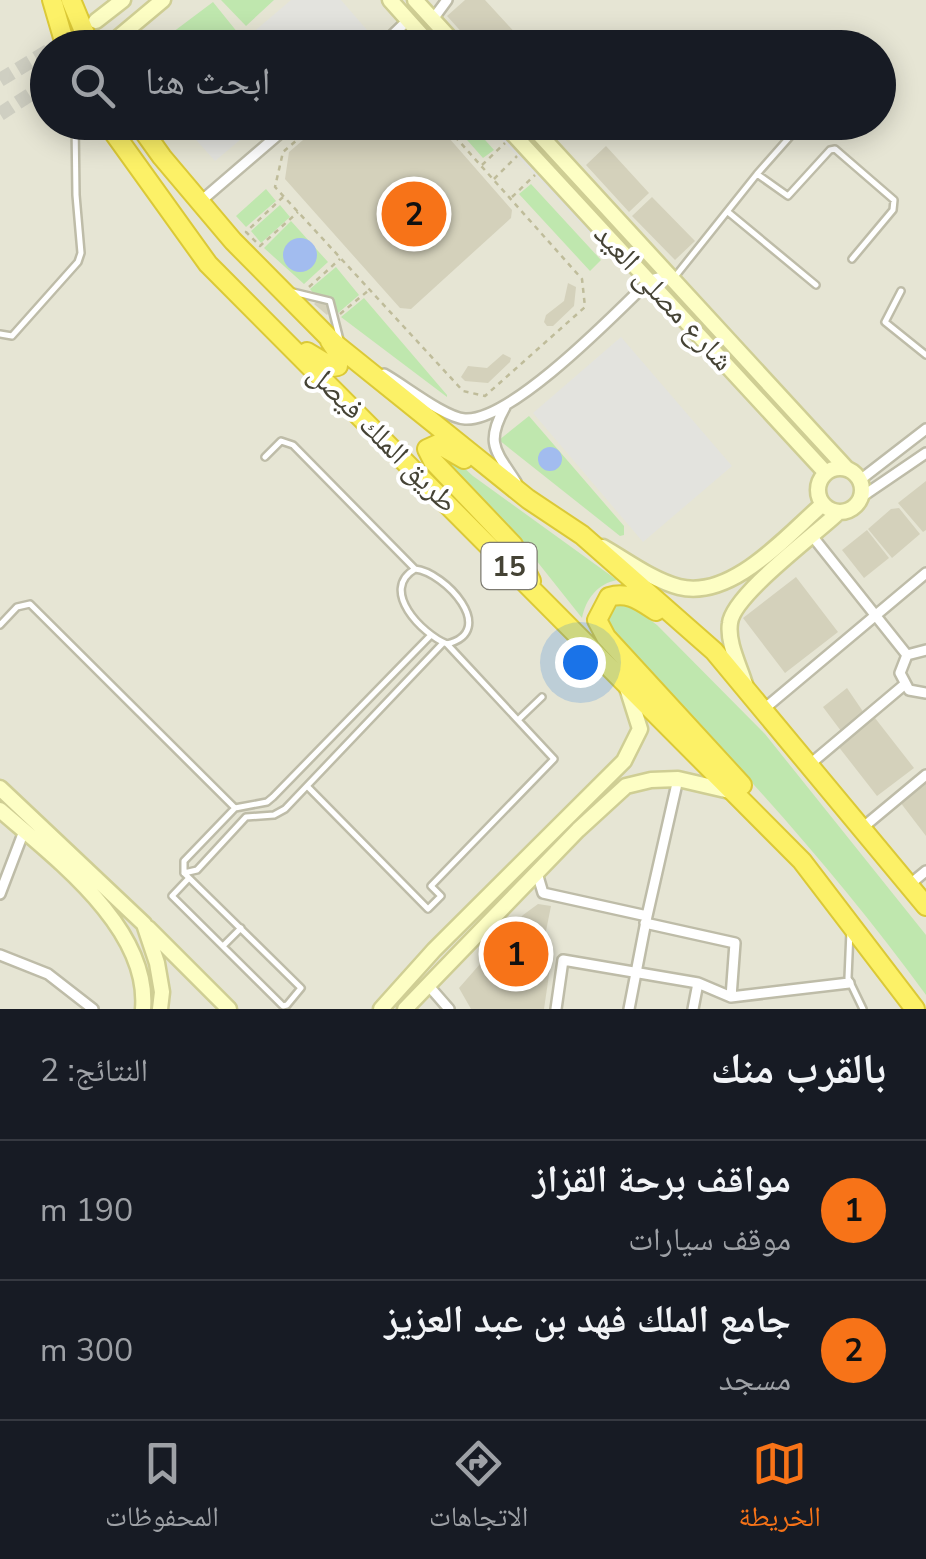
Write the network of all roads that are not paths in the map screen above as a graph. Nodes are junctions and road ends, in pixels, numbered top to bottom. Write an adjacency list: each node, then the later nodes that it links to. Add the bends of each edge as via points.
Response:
1 (52, 0): 11 (highway)
2 (71, 0): 12 (highway)
3 (123, 0): 10 (street)
4 (163, 0): 13 (street)
5 (390, 0): 9 (street)
6 (415, 0): 8 (street)
7 (447, 0): 8 (street)
8 (433, 19): 16 (street)
9 (408, 20): 14 (street); 15 (street)
10 (96, 21)
11 (61, 30)
12 (84, 30)
13 (127, 30)
14 (398, 30)
15 (417, 30)
16 (443, 30)
17 (76, 140): 35 (lane, via 78,262 12,336)
18 (119, 140): 33 (highway, طريق الملك فيصل / 15, via 208,264)
19 (152, 140): 25 (highway, طريق الملك فيصل / 15)
20 (272, 140): 25 (street)
21 (517, 140): 29 (street, شارع مصلى العيد)
22 (545, 140): 28 (street, شارع مصلى العيد)
23 (787, 140): 24 (lane)
24 (757, 174): 26 (lane); 27 (lane, via 788,196 835,150 867,176 896,205)
25 (201, 201): 31 (highway, طريق الملك فيصل / 15)
26 (728, 212): 28 (lane); 30 (lane)
27 (852, 259)
28 (671, 277): 29 (street); 42 (street, شارع مصلى العيد)
29 (650, 280): 38 (street); 44 (street, شارع مصلى العيد)
30 (816, 285)
31 (276, 286): 34 (highway, طريق الملك فيصل / 15); 34 (lane, via 330,300)
32 (900, 291): 37 (lane, via 885,322)
33 (263, 318): 34 (highway, via 335,367 340,361); 55 (highway, طريق الملك فيصل / 15)
34 (330, 326): 36 (highway, طريق الملك فيصل / 15)
35 (0, 334)
36 (346, 351): 38 (street, via 465,420); 46 (highway, طريق الملك فيصل / 15)
37 (926, 355)
38 (506, 404): 48 (street, via 492,440)
39 (926, 429): 45 (street)
40 (922, 456): 43 (street); 47 (street)
41 (265, 457): 53 (lane, via 281,442 293,445)
42 (847, 469): 44 (street); 45 (street)
43 (926, 470)
44 (826, 473): 49 (street, via 817,492)
45 (860, 480): 47 (street)
46 (512, 486): 48 (highway, طريق الملك فيصل / 15); 55 (highway, via 438,444 427,449 513,545)
47 (860, 498): 50 (street)
48 (528, 499): 51 (highway, طريق الملك فيصل / 15)
49 (823, 504): 50 (street); 51 (street, via 742,574 702,589 661,580)
50 (839, 512): 52 (street)
51 (582, 535): 60 (highway, طريق الملك فيصل / 15)
52 (813, 537): 56 (street); 64 (street, via 733,612 731,640)
53 (415, 569): 58 (lane, via 400,595); 59 (lane, via 432,573 467,608 469,628)
54 (926, 573): 56 (street)
55 (540, 597): 63 (highway, طريق الملك فيصل / 15)
56 (877, 616): 62 (street); 68 (street)
57 (0, 626): 76 (lane, via 17,607 30,604)
58 (432, 635): 59 (lane); 76 (lane, via 273,797)
59 (445, 643): 69 (lane); 73 (lane)
60 (714, 650): 64 (highway, طريق الملك فيصل / 15); 80 (highway, via 634,597 609,597 600,609 597,620 606,637 722,760)
61 (926, 650): 62 (street)
62 (907, 655): 65 (street, via 900,666)
63 (625, 683): 75 (highway, طريق الملك فيصل / 15); 103 (street, via 640,729 624,761)
64 (745, 684): 68 (highway, طريق الملك فيصل / 15)
65 (904, 685): 66 (street); 70 (street)
66 (926, 694)
67 (542, 696): 69 (lane)
68 (764, 709): 70 (highway, طريق الملك فيصل / 15)
69 (519, 719): 73 (lane, via 553,762 431,886 441,896 428,909)
70 (809, 765): 78 (highway, طريق الملك فيصل / 15)
71 (926, 774): 78 (street)
72 (678, 779): 75 (street); 82 (street, via 626,786); 87 (street)
73 (307, 786): 83 (lane, via 274,815 246,816)
74 (0, 788): 88 (street)
75 (735, 792): 80 (highway, طريق الملك فيصل / 15)
76 (235, 808): 83 (lane, via 184,861)
77 (0, 810): 79 (street)
78 (860, 829): 84 (highway, طريق الملك فيصل / 15)
79 (24, 831): 85 (street); 100 (street, via 110,913 140,966)
80 (802, 861): 89 (highway, طريق الملك فيصل / 15)
81 (926, 871): 84 (street)
82 (537, 873): 87 (street, via 543,893); 96 (street)
83 (187, 875): 90 (lane); 91 (lane, via 172,896)
84 (909, 885): 86 (highway, طريق الملك فيصل / 15)
85 (0, 894)
86 (926, 906)
87 (646, 920): 93 (street); 97 (street, via 735,943)
88 (144, 924): 101 (street, via 162,992); 102 (street)
89 (851, 924): 95 (lane); 110 (highway, طريق الملك فيصل / 15)
90 (240, 928): 91 (lane); 91 (lane, via 301,988 287,1006)
91 (223, 946)
92 (0, 955): 98 (street, via 48,974)
93 (635, 972): 94 (street); 106 (street, via 563,960); 107 (street)
94 (698, 983): 97 (street); 108 (street)
95 (849, 983): 97 (street); 109 (lane)
96 (420, 996): 104 (street); 105 (street)
97 (731, 996)
98 (82, 1004): 99 (street)
99 (93, 1009)
100 (143, 1009)
101 (160, 1009)
102 (229, 1009)
103 (381, 1009)
104 (404, 1009)
105 (449, 1009)
106 (556, 1009)
107 (629, 1009)
108 (693, 1009)
109 (864, 1009)
110 (915, 1009)

